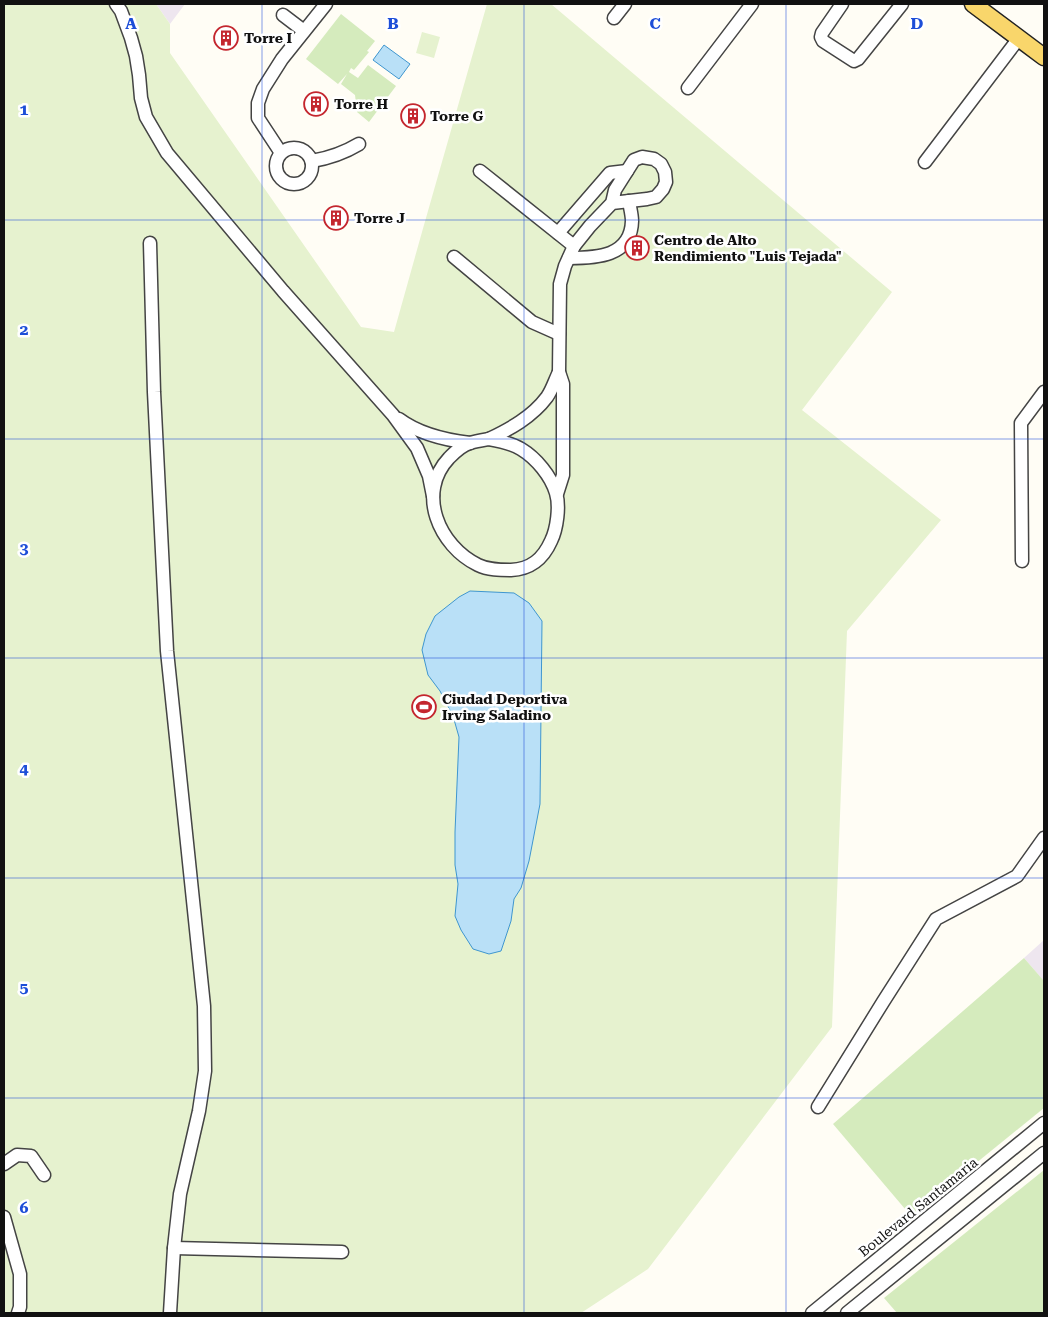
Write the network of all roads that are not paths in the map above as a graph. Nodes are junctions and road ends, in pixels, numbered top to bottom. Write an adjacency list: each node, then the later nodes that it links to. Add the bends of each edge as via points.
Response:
1 (116, 4): 30 (street, via 131,38 146,117 168,153)
2 (326, 4): 10 (street)
3 (624, 4): 9 (street)
4 (752, 4): 13 (street)
5 (842, 4): 6 (street, via 821,37 854,61)
6 (902, 4)
7 (973, 4): 11 (main road)
8 (283, 15): 10 (street)
9 (614, 18)
10 (304, 32): 15 (street, via 262,89 258,103 258,118)
11 (1019, 38): 12 (main road); 17 (street)
12 (1044, 57)
13 (688, 88)
14 (359, 144): 16 (street, via 348,154)
15 (281, 153): 16 (street, via 295,147 302,149); 16 (street, via 276,160 277,176 291,185 303,183 312,173)
16 (312, 161)
17 (925, 162)
18 (480, 171): 22 (street)
19 (627, 171): 20 (street, via 634,160 642,157 654,159 661,164 666,182 656,197); 21 (street, via 615,190); 22 (street, via 610,173)
20 (629, 201): 21 (street); 26 (street, via 631,232 625,243 610,254 599,257)
21 (612, 203): 24 (street)
22 (558, 233): 24 (street)
23 (150, 243): 43 (street, via 167,651 204,1006 206,1070 180,1194)
24 (574, 246): 26 (street)
25 (454, 257): 27 (street, via 532,322)
26 (569, 258): 27 (street, via 560,284)
27 (559, 334): 28 (street)
28 (559, 372): 31 (street, via 540,405 516,425); 33 (street, via 562,384 563,475)
29 (1044, 392): 35 (street, via 1021,423)
30 (393, 415): 32 (street, via 421,431 446,440); 34 (street, via 417,448 429,476)
31 (489, 439): 32 (street); 33 (street, via 506,442 535,460)
32 (470, 443): 34 (street, via 442,466)
33 (557, 494): 34 (street, via 555,534 546,553 535,563 519,569 499,570 479,566 458,552 440,527)
34 (432, 496)
35 (1022, 561)
36 (1044, 838): 37 (street, via 1017,876 936,919)
37 (818, 1107)
38 (1044, 1123): 47 (street, Boulevard Santamaria)
39 (1044, 1153): 48 (street)
40 (4, 1164): 41 (street, via 17,1155 31,1156)
41 (44, 1175)
42 (4, 1217): 45 (street, via 20,1274)
43 (174, 1248): 44 (street); 46 (street)
44 (342, 1252)
45 (18, 1313)
46 (170, 1313)
47 (812, 1313)
48 (847, 1313)

